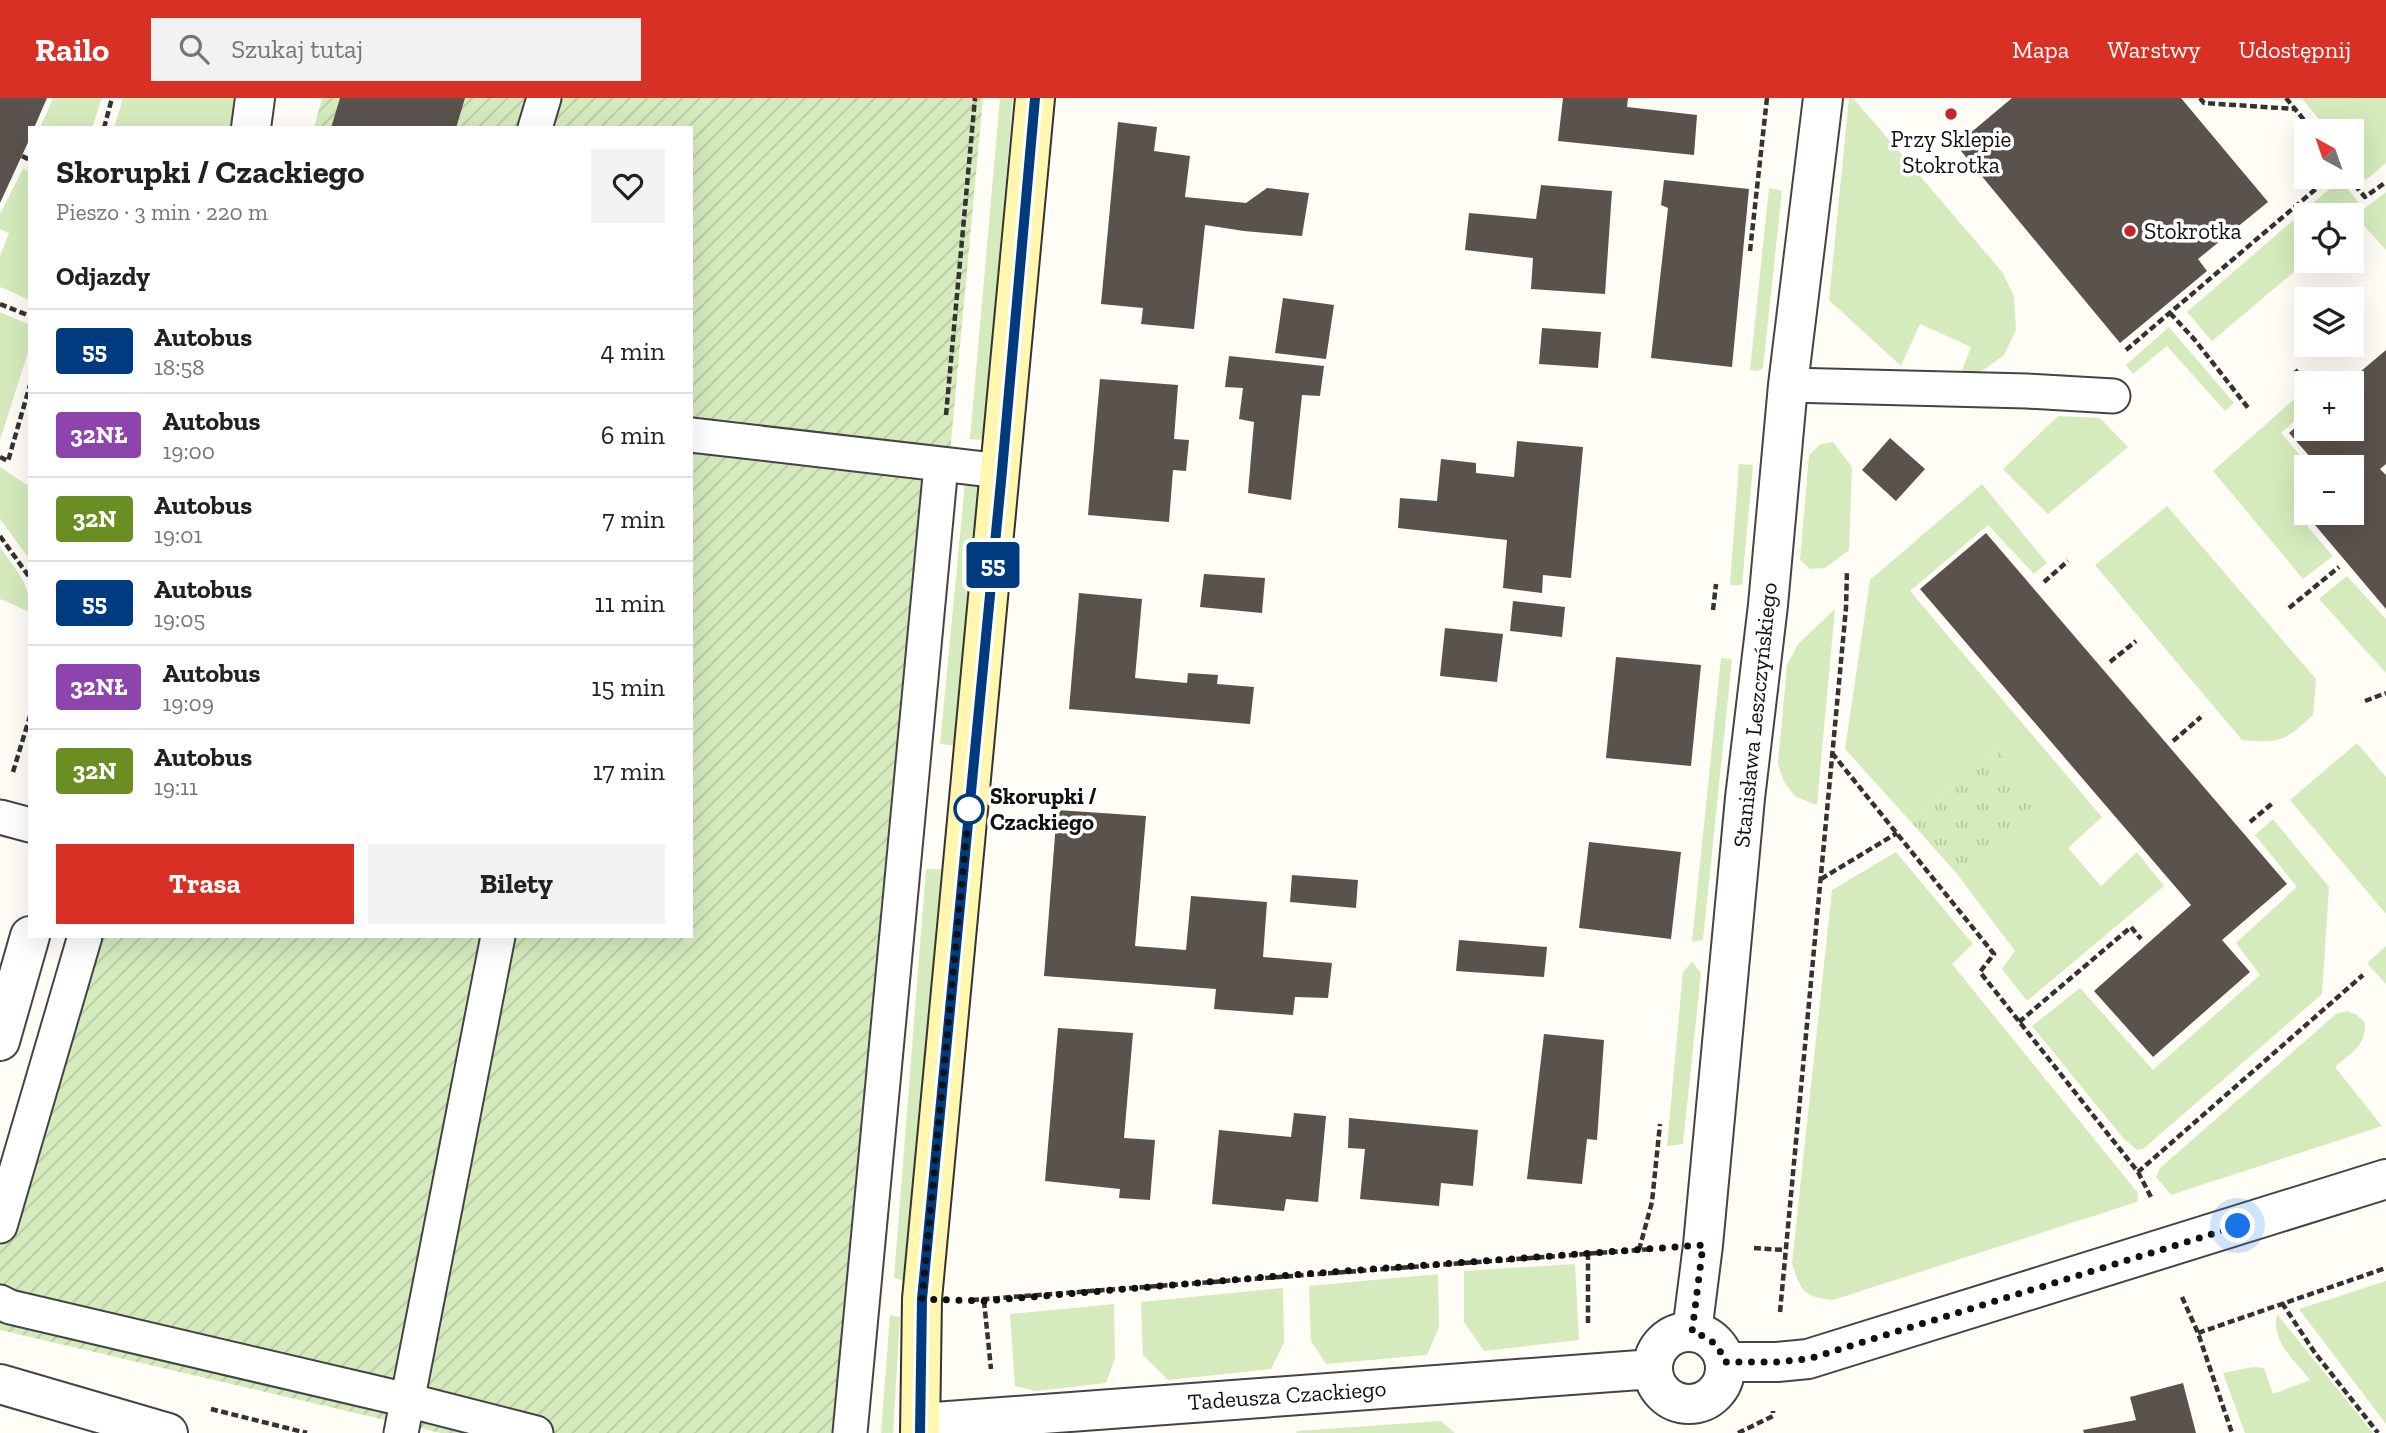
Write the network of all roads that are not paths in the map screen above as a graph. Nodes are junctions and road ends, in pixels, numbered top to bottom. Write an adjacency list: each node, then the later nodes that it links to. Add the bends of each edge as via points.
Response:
1 (255, 98): 5 (street)
2 (544, 98): 6 (lane)
3 (1035, 98): 11 (street)
4 (1823, 98): 7 (street, Stanisława Leszczyńskiego)
5 (251, 126)
6 (537, 126)
7 (1788, 385): 8 (lane); 21 (street, Stanisława Leszczyńskiego)
8 (2113, 397)
9 (693, 435): 10 (lane)
10 (941, 465): 11 (lane); 31 (lane)
11 (1002, 471): 27 (street, via 922,1299)
12 (0, 817): 13 (lane)
13 (28, 824)
14 (29, 938): 17 (street)
15 (84, 938): 19 (lane)
16 (498, 938): 25 (lane)
17 (0, 1041)
18 (2386, 1179): 22 (street, via 1808,1359)
19 (0, 1226)
20 (0, 1302): 25 (lane)
21 (1692, 1332): 22 (street, via 1713,1341); 23 (street, via 1680,1333 1660,1346)
22 (1725, 1362): 26 (street, via 1714,1394 1693,1404)
23 (1653, 1369): 26 (street); 27 (street, Tadeusza Czackiego)
24 (0, 1384): 28 (street)
25 (407, 1400): 29 (lane); 30 (lane)
26 (1679, 1418)
27 (920, 1428)
28 (168, 1433)
29 (401, 1433)
30 (536, 1433)
31 (850, 1433)

